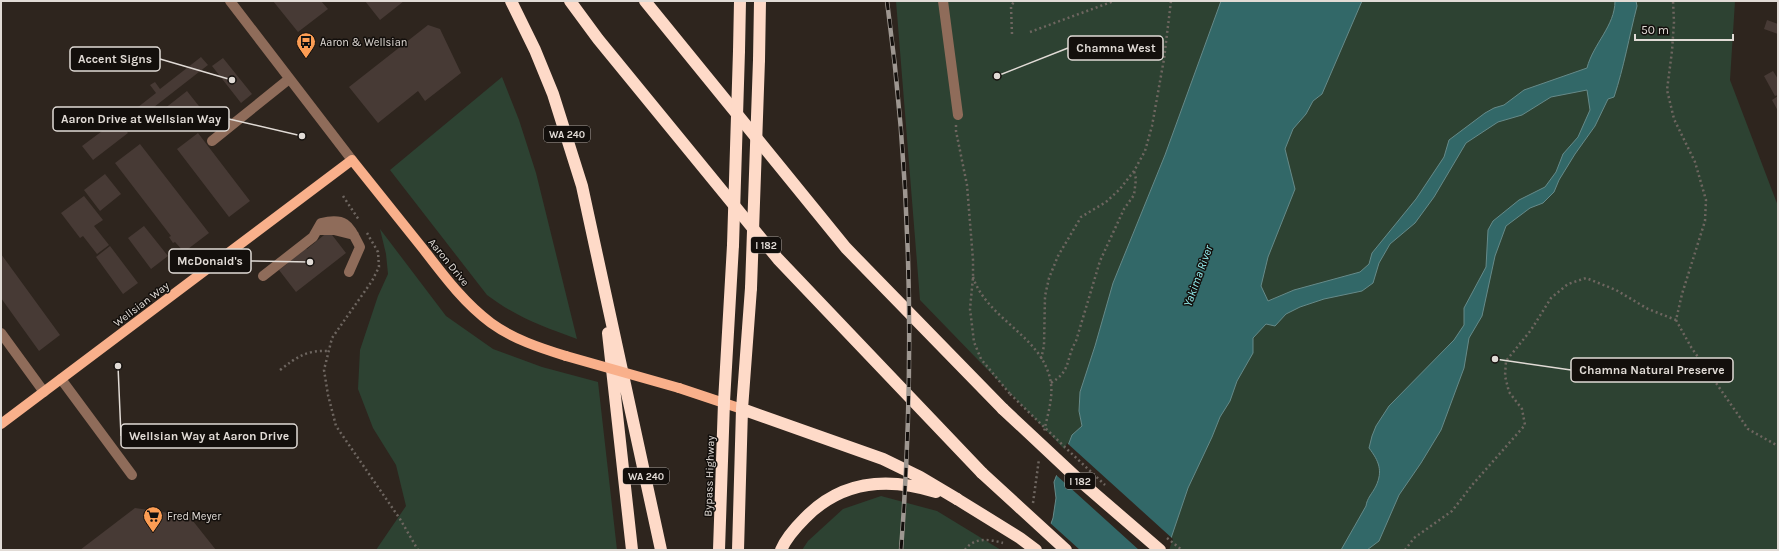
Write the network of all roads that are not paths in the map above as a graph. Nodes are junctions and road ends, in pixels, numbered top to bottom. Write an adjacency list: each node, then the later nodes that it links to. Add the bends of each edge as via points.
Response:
1 (230, 1): 8 (street, Aaron Drive)
2 (511, 1): 13 (highway, WA 240, via 535,50 568,138)
3 (570, 1): 29 (highway, I 182, bridge, via 778,259 982,473)
4 (645, 1): 30 (highway, I 182, bridge, via 846,248 1003,409 1080,481)
5 (740, 1): 18 (highway, Bypass Highway, bridge, via 732,287)
6 (760, 1): 19 (highway, bridge, via 751,288)
7 (943, 1): 9 (street)
8 (289, 79): 10 (street); 11 (street, Aaron Drive)
9 (958, 115)
10 (212, 141)
11 (352, 160): 16 (main road, Wellsian Way); 18 (main road, Aaron Drive, bridge, via 451,285 492,324 536,346)
12 (349, 272): 14 (street, via 360,247 349,226 334,220 320,223 313,237)
13 (603, 274): 23 (highway); 24 (highway, WA 240)
14 (263, 276)
15 (1, 333): 17 (street)
16 (61, 379): 17 (main road, Wellsian Way); 21 (street)
17 (44, 392): 20 (main road, Wellsian Way)
18 (724, 402): 19 (main road, Aaron Drive); 25 (highway, Bypass Highway)
19 (742, 409): 22 (highway, via 888,461); 26 (highway)
20 (1, 424)
21 (132, 475)
22 (957, 499): 27 (highway, via 916,486 888,482 852,488 822,503 795,528); 28 (highway, bridge)
23 (632, 550)
24 (661, 550)
25 (719, 550)
26 (738, 550)
27 (781, 550)
28 (1036, 550)
29 (1066, 550)
30 (1160, 550)

